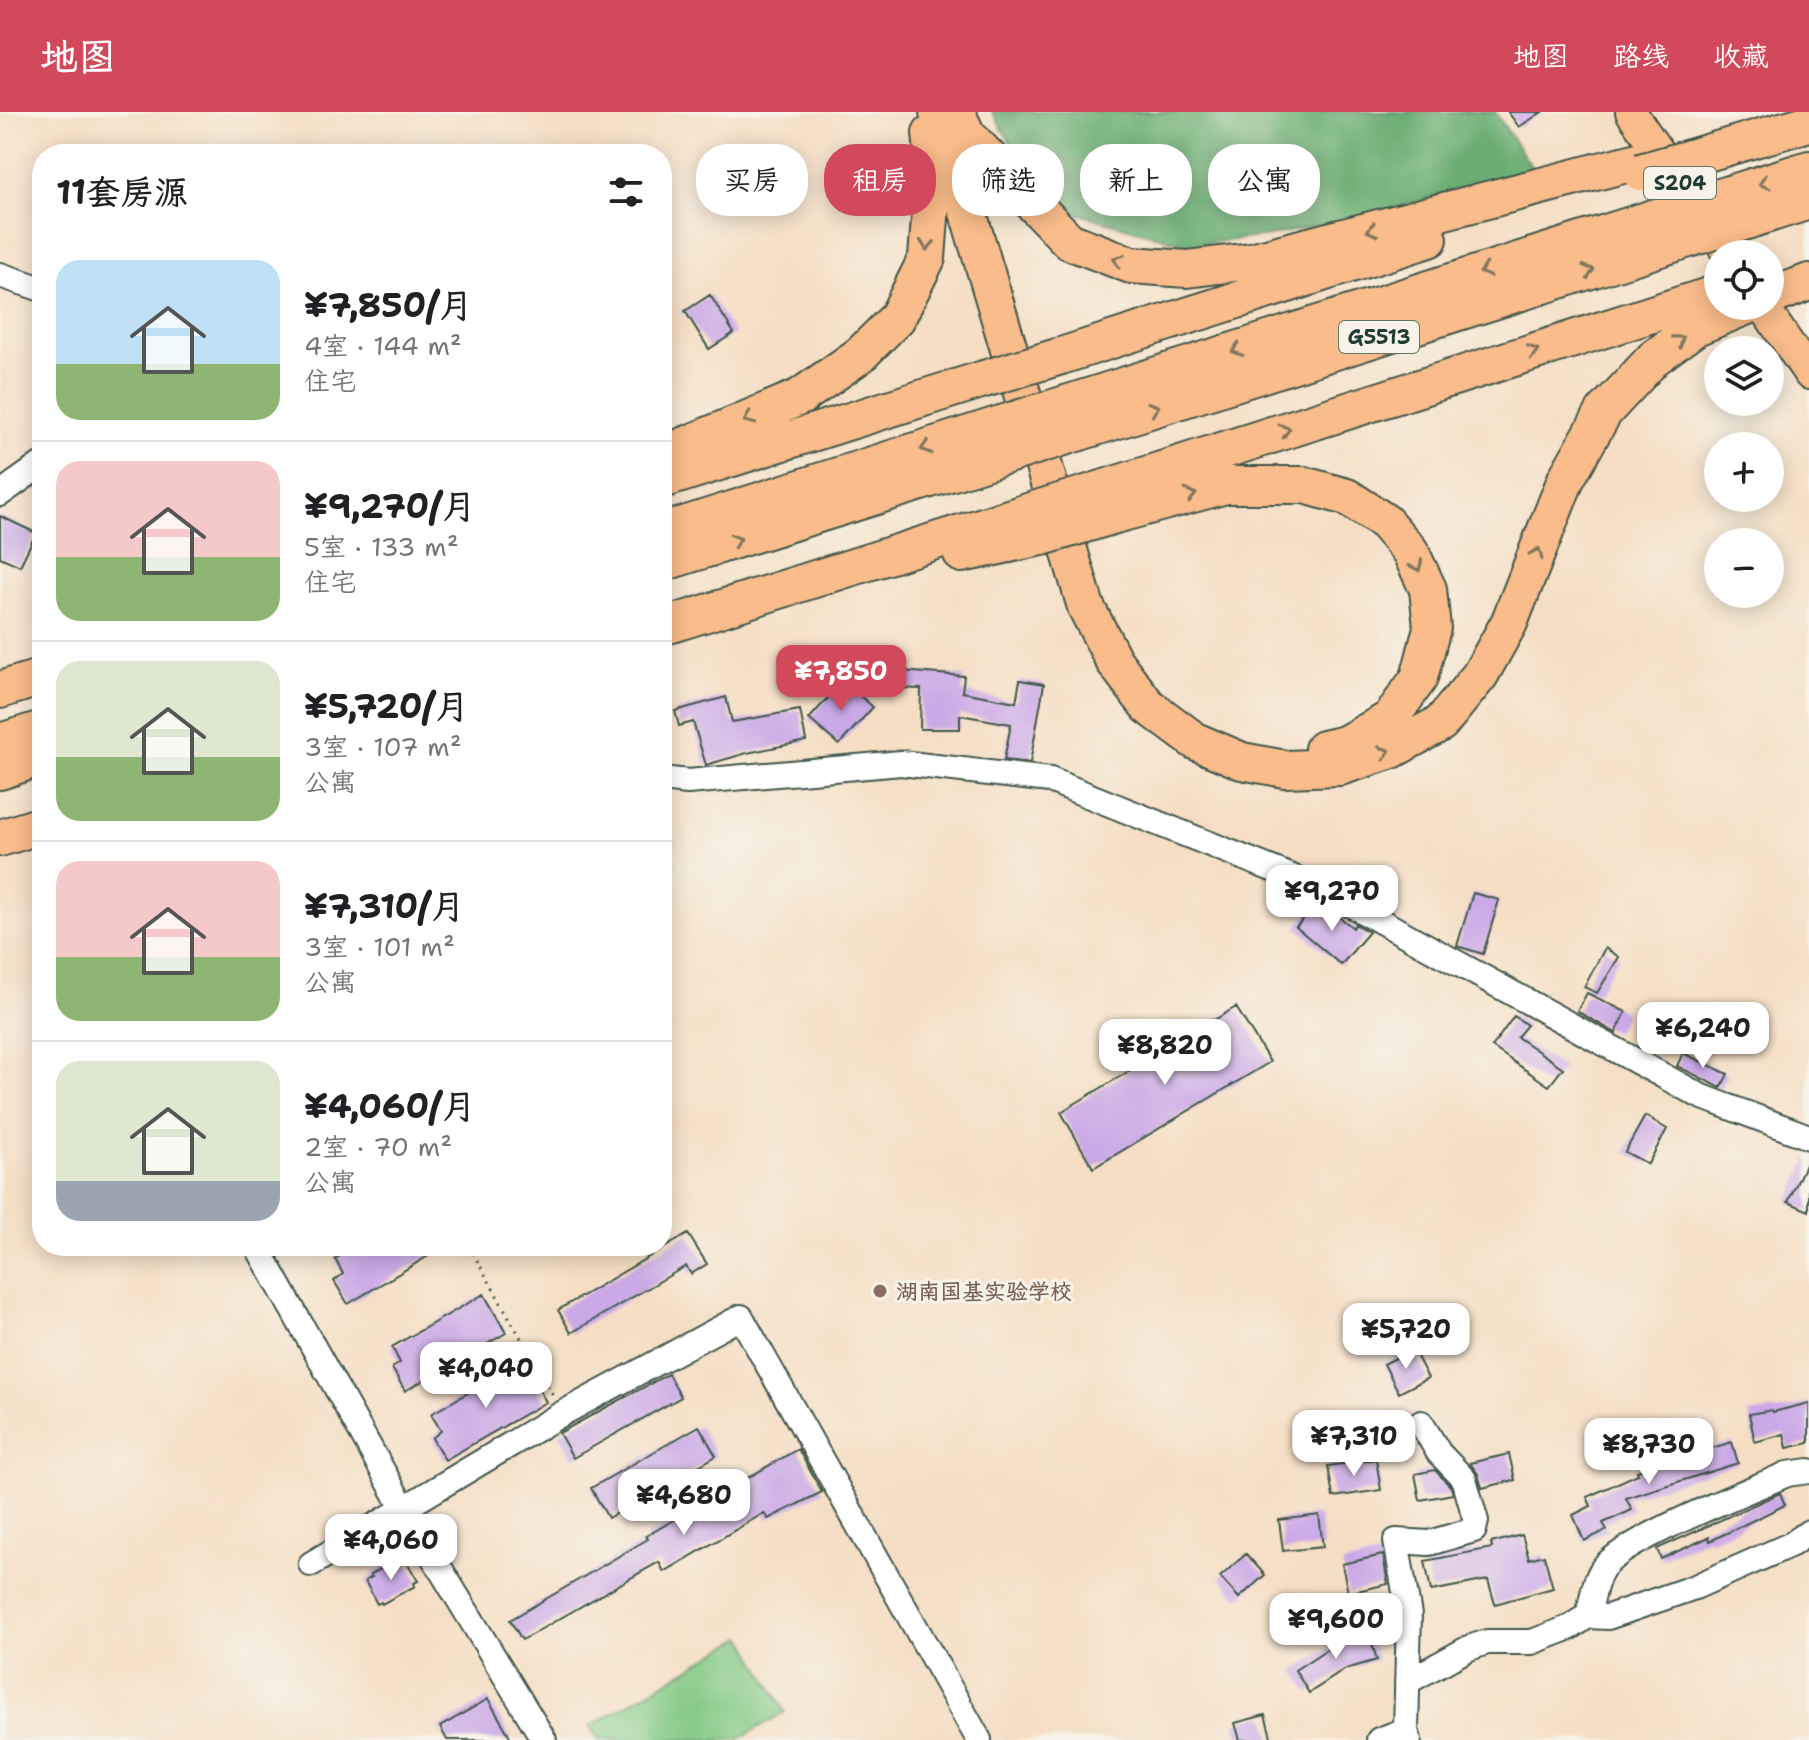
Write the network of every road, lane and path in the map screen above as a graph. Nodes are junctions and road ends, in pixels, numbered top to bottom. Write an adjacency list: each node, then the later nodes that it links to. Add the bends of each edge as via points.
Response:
1 (929, 112): 17 (highway, one-way to 17, via 934,165 927,258 897,318 860,355 800,397)
2 (938, 112): 14 (highway, one-way to 14, via 1086,607 1114,661 1148,706 1195,741 1242,761 1285,769 1340,767 1392,750 1441,723 1480,675 1509,623 1566,479 1604,412 1654,358)
3 (1631, 112): 9 (main road, S204)
4 (962, 123): 6 (highway, one-way to 4, via 1251,261 1187,269 1131,265 1069,241); 21 (highway, one-way to 4, via 1226,485 1304,485 1347,497 1385,522 1410,551 1428,589 1432,628 1419,678 1390,719 1345,744 1294,754 1250,749 1201,727 1158,691 1130,653 1100,594)
5 (1809, 123): 6 (highway)
6 (1639, 167): 19 (highway, bridge)
7 (1809, 169): 9 (highway, G5513, one-way to 9)
8 (1809, 201): 9 (highway, G5513)
9 (1728, 225): 16 (highway, G5513, bridge, via 1672,228)
10 (0, 275): 11 (street)
11 (32, 286)
12 (1784, 288): 15 (main road)
13 (1704, 313): 21 (highway, one-way to 13)
14 (1707, 320)
15 (1809, 374)
16 (1004, 440): 22 (highway, G5513, one-way to 22); 23 (highway, G5513, one-way to 16)
17 (672, 451)
18 (32, 471): 20 (street)
19 (672, 477)
20 (0, 494)
21 (1110, 502): 24 (highway, bridge)
22 (672, 529)
23 (672, 559)
24 (672, 624)
25 (32, 680): 26 (highway)
26 (0, 690)
27 (32, 732): 28 (highway)
28 (0, 742)
29 (32, 760): 30 (highway)
30 (0, 771)
31 (672, 780): 34 (street, via 901,763 1050,780 1322,889 1700,1096)
32 (32, 828): 33 (highway)
33 (0, 838)
34 (1809, 1137)
35 (263, 1256): 40 (street)
36 (475, 1256): 37 (path)
37 (563, 1413): 40 (street); 47 (street, via 741,1317)
38 (1421, 1423): 44 (street, via 1464,1479 1476,1521 1474,1530 1429,1543 1396,1541 1409,1615)
39 (1809, 1471): 43 (street, via 1787,1474 1642,1540 1603,1567)
40 (404, 1509): 42 (street); 46 (street)
41 (1809, 1532): 43 (street, via 1695,1587 1608,1617)
42 (311, 1564)
43 (1588, 1616): 44 (street, via 1532,1642 1487,1642 1469,1648)
44 (1407, 1682): 45 (street)
45 (1407, 1735): 48 (street)
46 (544, 1740)
47 (979, 1740)
48 (1379, 1740)

